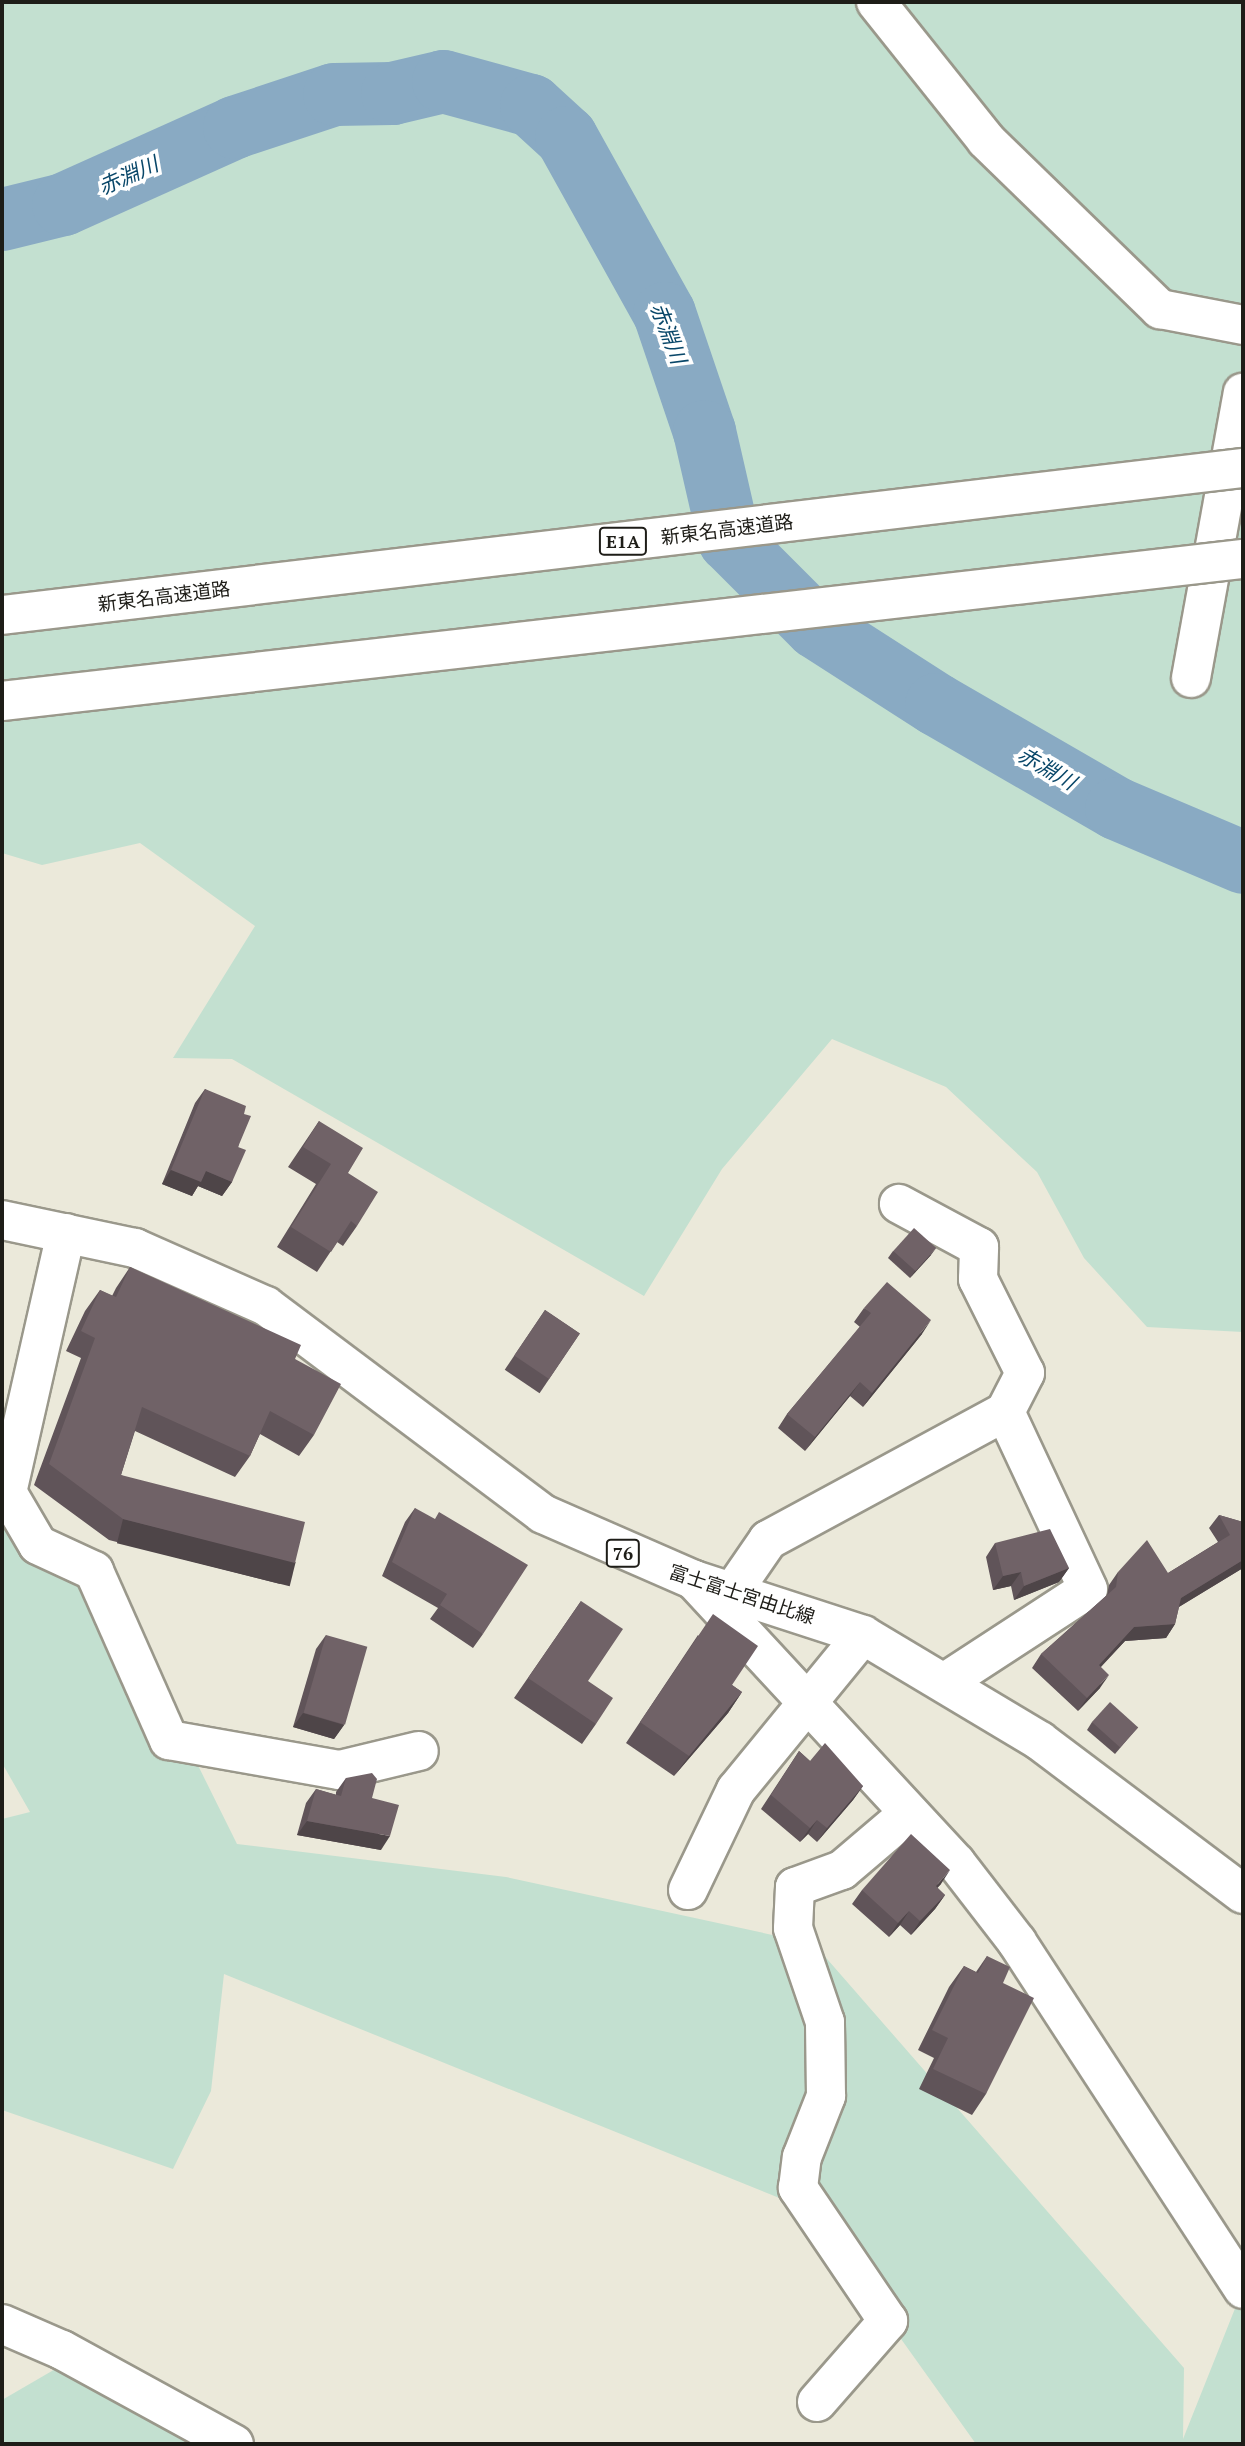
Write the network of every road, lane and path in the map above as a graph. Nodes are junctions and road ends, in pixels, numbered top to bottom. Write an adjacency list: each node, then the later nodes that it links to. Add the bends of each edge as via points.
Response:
1 (876, 2): 2 (main road, via 986,140 1160,309)
2 (1243, 324)
3 (1243, 393): 7 (main road)
4 (1243, 468): 6 (main road, 新東名高速道路 / E1A, bridge)
5 (1243, 559): 8 (main road, bridge)
6 (2, 615)
7 (1191, 678)
8 (2, 701)
9 (899, 1204): 12 (main road, via 979,1247 978,1279 1025,1373)
10 (2, 1220): 11 (main road, 富士富士宮由比線 / 76)
11 (66, 1233): 13 (main road, 富士富士宮由比線 / 76, via 135,1248 266,1306 543,1514); 18 (main road, via 7,1492 38,1545 94,1571 169,1740 340,1770)
12 (1005, 1412): 14 (main road, via 768,1540); 16 (main road, via 1088,1589)
13 (694, 1580): 14 (main road, 富士富士宮由比線 / 76); 17 (main road)
14 (733, 1591): 15 (main road, 富士富士宮由比線 / 76)
15 (863, 1635): 16 (main road, 富士富士宮由比線 / 76); 17 (main road)
16 (947, 1681): 21 (main road, 富士富士宮由比線 / 76, via 1040,1741)
17 (807, 1704): 19 (main road); 20 (main road, via 736,1790)
18 (419, 1751)
19 (909, 1812): 22 (main road, via 1017,1942); 24 (main road, via 842,1870 795,1887 793,1928 825,2022 826,2096 802,2157 798,2188 888,2321)
20 (688, 1890)
21 (1243, 1894)
22 (1243, 2289)
23 (2, 2324): 25 (main road, via 62,2350)
24 (817, 2402)
25 (234, 2444)

